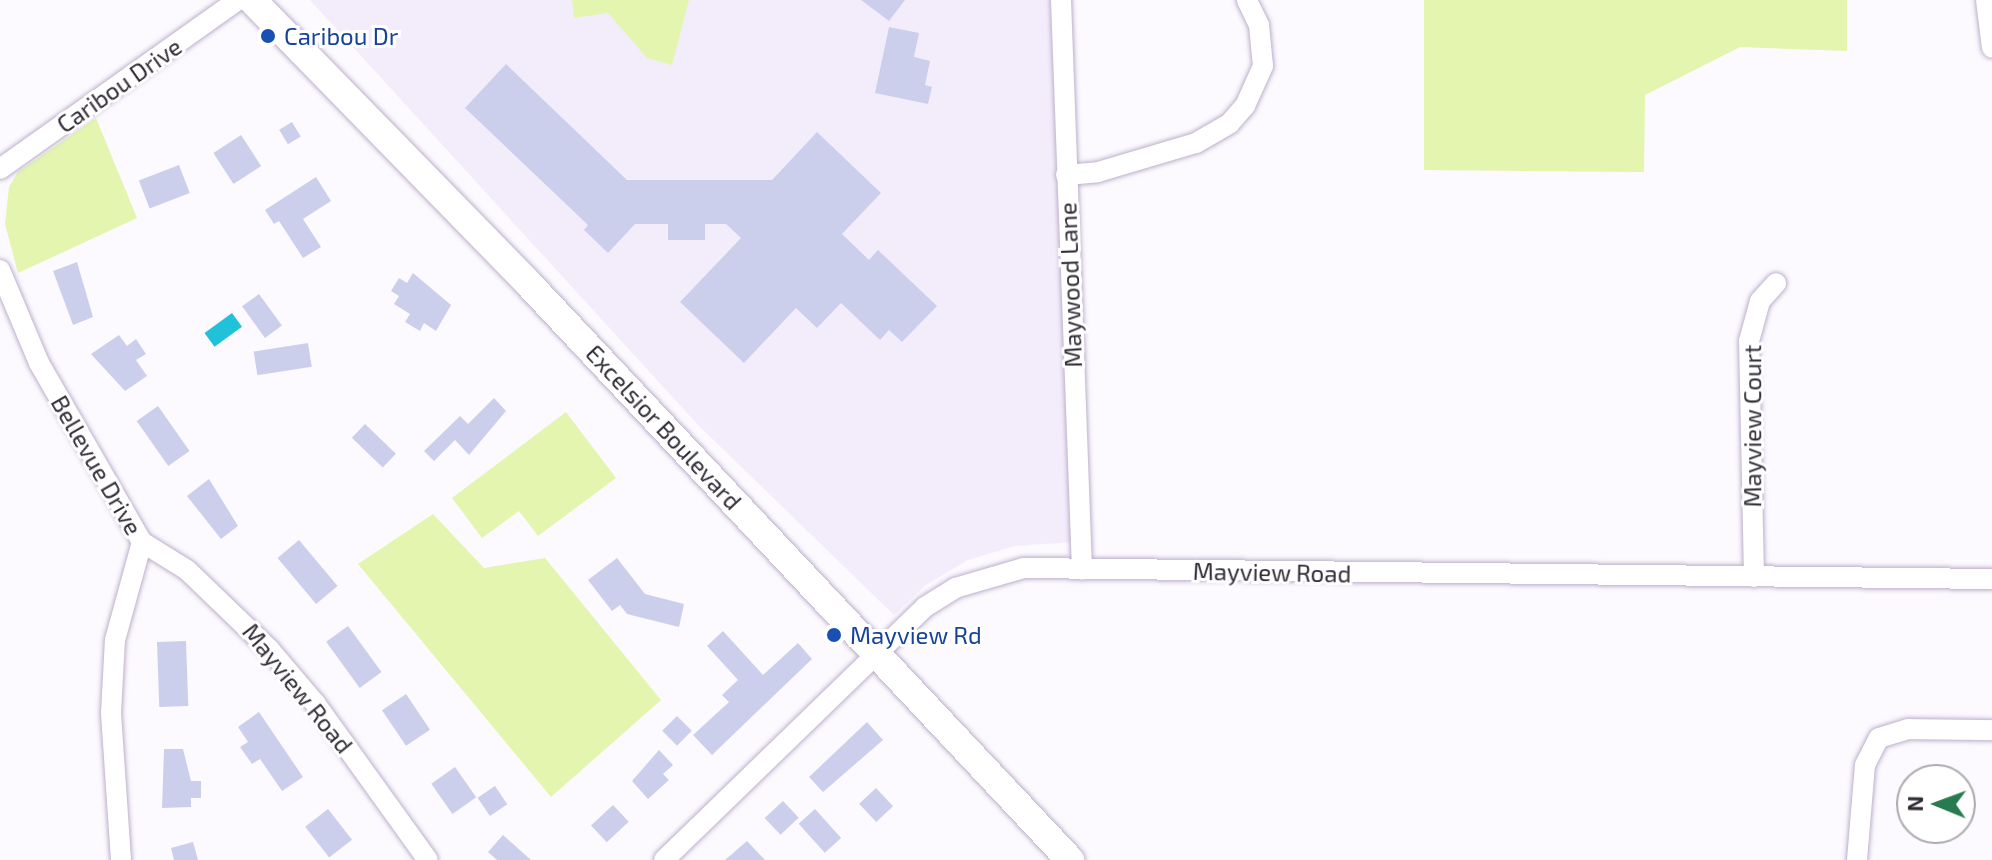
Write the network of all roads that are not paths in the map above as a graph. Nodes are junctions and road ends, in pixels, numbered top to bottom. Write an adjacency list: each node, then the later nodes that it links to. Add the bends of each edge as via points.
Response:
1 (238, 0): 7 (street, Caribou Drive)
2 (252, 0): 15 (main road, Excelsior Boulevard, via 448,199)
3 (1061, 0): 8 (street, Maywood Lane)
4 (1247, 0): 8 (street, via 1259,25 1263,66 1245,106 1230,123 1196,143 1098,172)
5 (1986, 0): 6 (street)
6 (1992, 48)
7 (0, 169)
8 (1066, 175): 12 (street, Maywood Lane)
9 (0, 270): 11 (street, Bellevue Drive, via 39,363)
10 (1776, 283): 13 (street, Mayview Court, via 1760,301 1749,341)
11 (142, 542): 18 (street, Bellevue Drive, via 115,640 111,713); 19 (street, Mayview Road, via 187,570 270,650 315,703)
12 (1082, 570): 13 (street, Mayview Road); 15 (street, Mayview Road, via 1024,568 955,588 925,607)
13 (1754, 577): 14 (street, Mayview Road)
14 (1992, 579)
15 (877, 654): 17 (main road, Excelsior Boulevard); 20 (street, Mayview Road)
16 (1992, 730): 21 (street, via 1909,729 1879,738 1865,765)
17 (1068, 859)
18 (121, 860)
19 (428, 860)
20 (664, 860)
21 (1857, 860)

